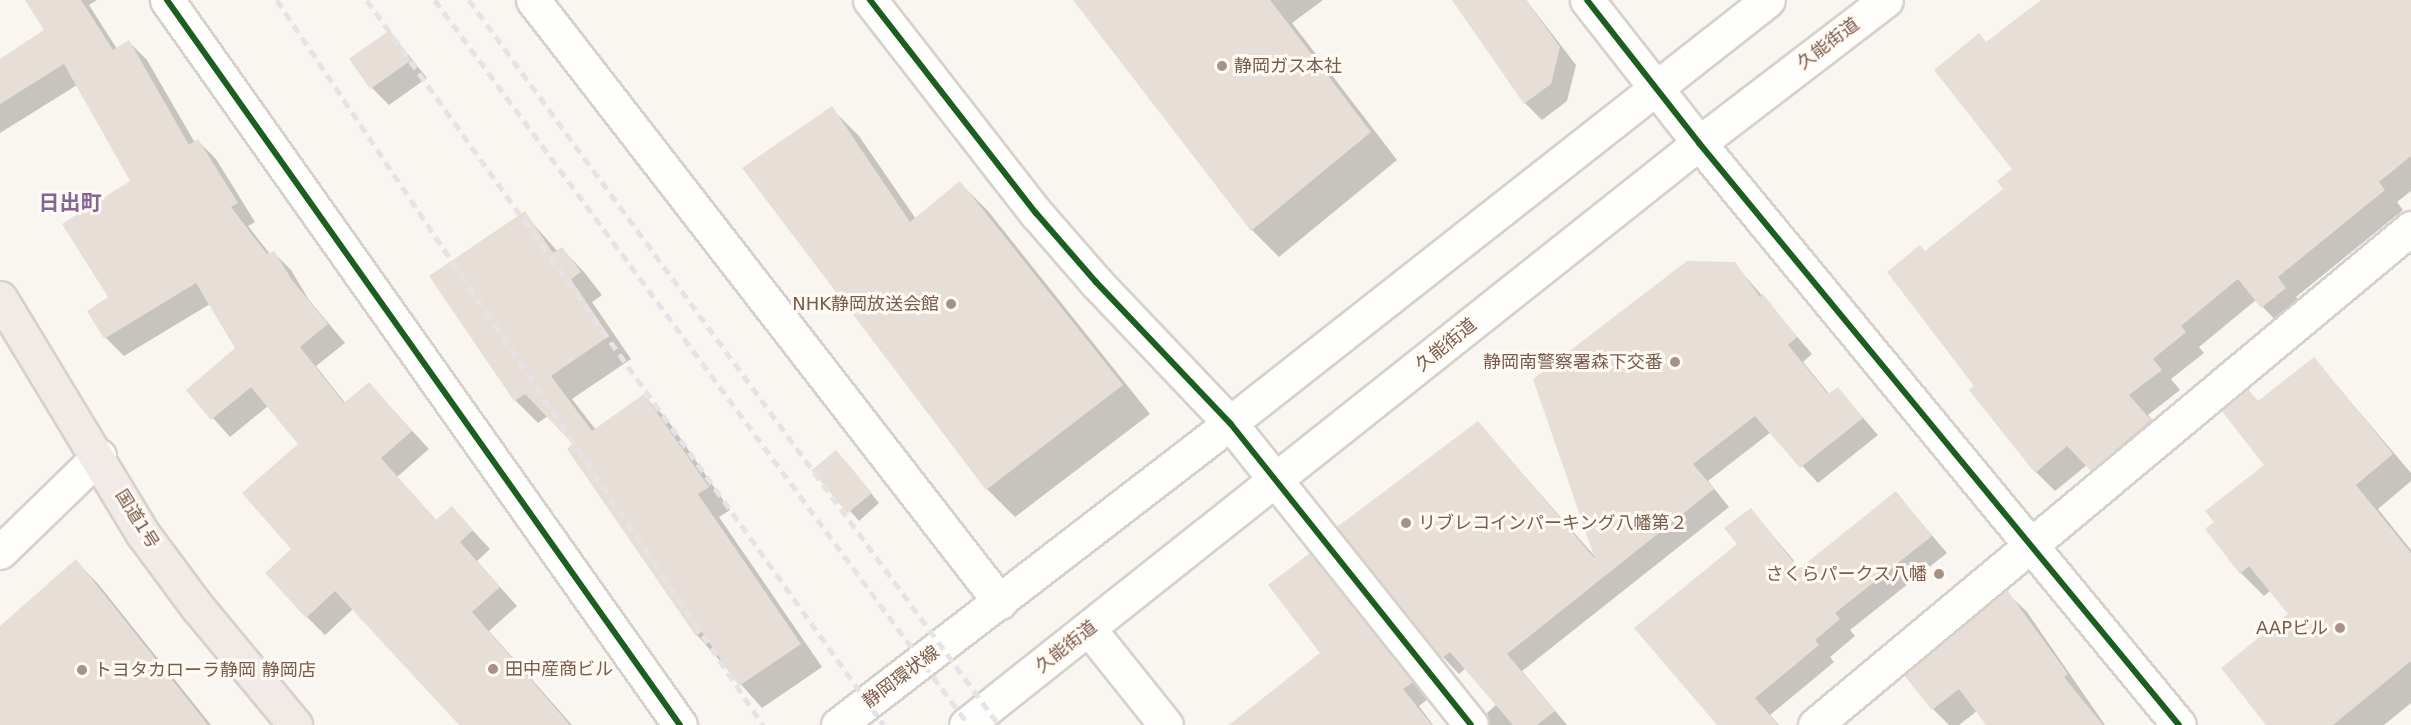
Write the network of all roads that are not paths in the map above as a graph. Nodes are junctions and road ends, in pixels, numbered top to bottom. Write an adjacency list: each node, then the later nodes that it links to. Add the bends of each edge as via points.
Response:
1 (167, 0): 19 (street)
2 (870, 0): 11 (street, via 1036,213)
3 (1587, 0): 7 (street)
4 (1768, 0): 7 (street)
5 (1886, 0): 8 (street, 久能街道)
6 (535, 1): 16 (street)
7 (1656, 90): 8 (street); 11 (street)
8 (1699, 143): 13 (street, 久能街道); 14 (street)
9 (2411, 228): 14 (street)
10 (0, 298): 12 (highway, 国道1号)
11 (1230, 423): 13 (street); 16 (street)
12 (99, 456): 15 (street); 18 (highway, 国道1号, via 150,543 198,608)
13 (1276, 481): 17 (street, 久能街道); 23 (street)
14 (2029, 542): 24 (street); 25 (street)
15 (0, 552)
16 (1000, 602): 20 (street, 静岡環状線)
17 (1089, 629): 21 (street, 久能街道); 22 (street)
18 (296, 725)
19 (680, 725)
20 (838, 725)
21 (966, 725)
22 (1166, 725)
23 (1472, 725)
24 (1815, 725)
25 (2179, 725)

